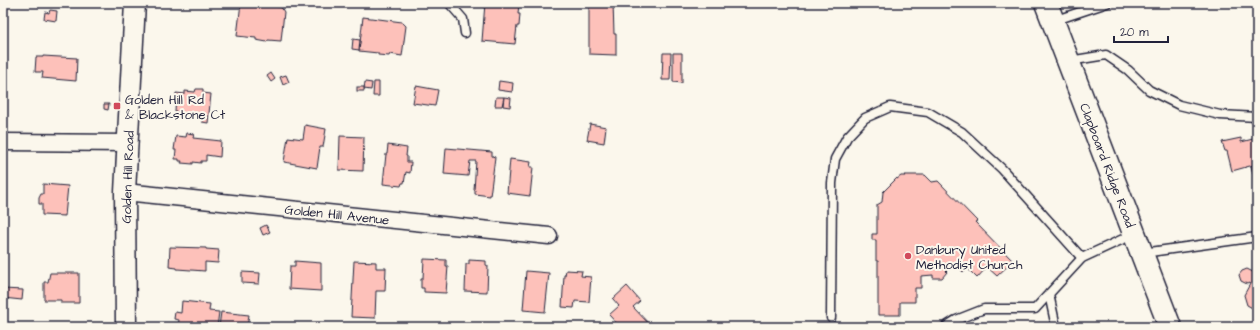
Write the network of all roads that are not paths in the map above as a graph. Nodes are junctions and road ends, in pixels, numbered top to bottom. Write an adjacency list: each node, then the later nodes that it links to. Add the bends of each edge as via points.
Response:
1 (135, 3): 9 (street, Golden Hill Road)
2 (449, 3): 5 (lane, via 463,19)
3 (1107, 3): 4 (lane)
4 (1049, 12): 6 (main road, Clapboard Ridge Road)
5 (465, 33)
6 (1068, 61): 7 (lane, via 1106,55 1128,70 1149,90 1178,105 1220,115); 13 (main road, Clapboard Ridge Road)
7 (1257, 117)
8 (3, 142): 9 (street)
9 (128, 143): 10 (street, Golden Hill Road)
10 (125, 192): 11 (street, Golden Hill Avenue); 17 (street, Golden Hill Road)
11 (549, 236)
12 (1257, 237): 13 (lane)
13 (1138, 243): 14 (lane); 20 (main road, Clapboard Ridge Road)
14 (1082, 258): 15 (lane); 16 (lane, via 1002,169 962,132 928,112 890,107 865,118 847,137 835,159 832,183)
15 (1049, 294): 18 (lane, via 1035,309 984,309); 19 (lane)
16 (831, 318)
17 (126, 327)
18 (945, 327)
19 (1056, 327)
20 (1170, 327)

